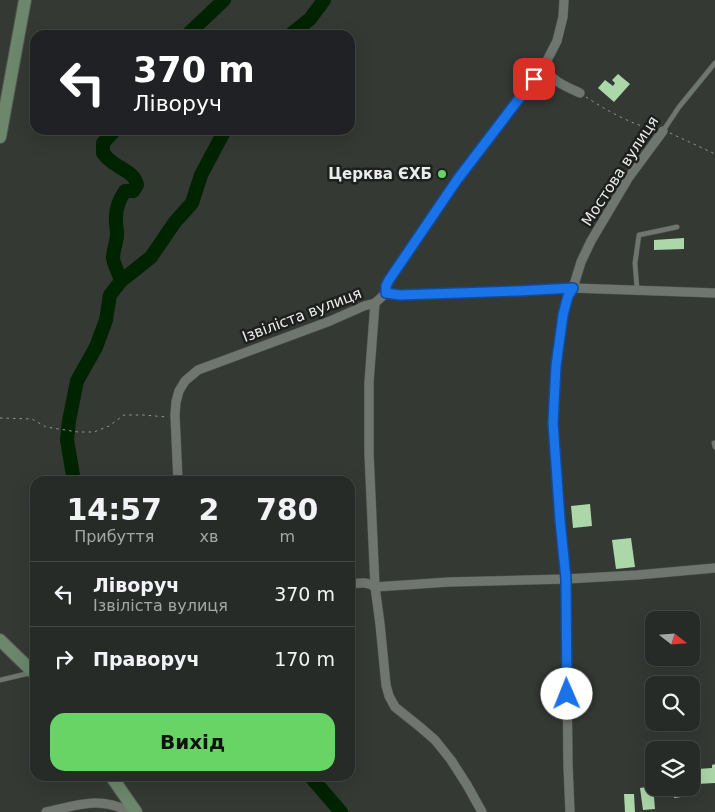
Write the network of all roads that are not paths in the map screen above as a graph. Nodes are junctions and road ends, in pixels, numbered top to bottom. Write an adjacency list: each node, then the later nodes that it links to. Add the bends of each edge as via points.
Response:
1 (25, 0): 7 (street)
2 (564, 0): 4 (street, via 557,41)
3 (715, 63): 6 (lane, Мостова вулиця)
4 (543, 68): 5 (street, via 560,84); 11 (street, via 457,180 389,280)
5 (580, 93)
6 (662, 131): 9 (street, Мостова вулиця, via 629,177 591,241)
7 (0, 137)
8 (677, 227): 10 (lane, via 639,235 635,263)
9 (573, 288): 10 (street); 11 (street); 16 (street, Мостова вулиця, via 563,315 553,423)
10 (637, 290): 12 (street)
11 (386, 293): 13 (street, Ізвіліста вулиця)
12 (715, 293)
13 (375, 303): 14 (street, Ізвіліста вулиця, via 198,370 185,381 179,391 175,415); 18 (street, via 369,382)
14 (178, 476)
15 (715, 568): 16 (street)
16 (566, 579): 18 (street); 28 (street, Мостова вулиця)
17 (355, 584): 18 (street)
18 (375, 587): 27 (street, via 389,696 395,707 420,727 451,760)
19 (0, 640): 20 (street)
20 (30, 669)
21 (30, 674): 22 (lane)
22 (0, 680)
23 (114, 781): 26 (street)
24 (46, 812): 25 (street, via 92,802)
25 (131, 812)
26 (136, 812)
27 (482, 812)
28 (570, 812)

